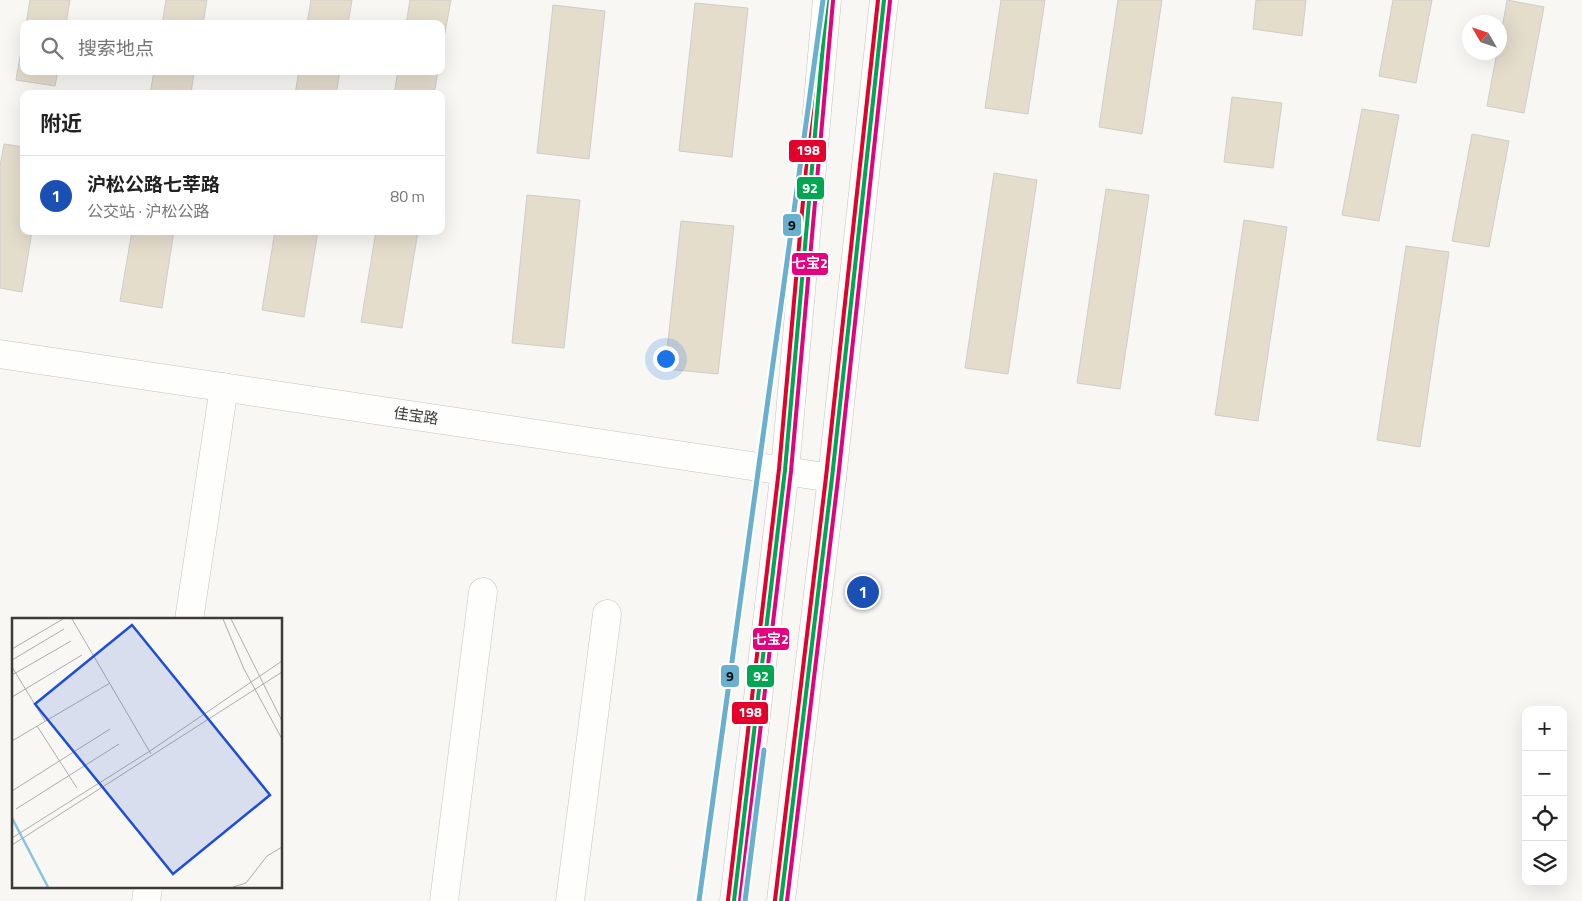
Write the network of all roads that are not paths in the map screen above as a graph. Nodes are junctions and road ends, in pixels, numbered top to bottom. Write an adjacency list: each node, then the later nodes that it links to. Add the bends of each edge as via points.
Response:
1 (827, 0): 5 (main road)
2 (884, 0): 6 (main road)
3 (0, 354): 4 (main road, 佳宝路)
4 (224, 387): 5 (main road, 佳宝路); 9 (main road)
5 (784, 470): 6 (main road, 佳宝路); 14 (main road)
6 (832, 478): 15 (main road)
7 (483, 592): 12 (main road)
8 (607, 614): 13 (main road)
9 (189, 618)
10 (148, 888): 11 (main road)
11 (146, 901)
12 (444, 901)
13 (570, 901)
14 (734, 901)
15 (782, 901)

